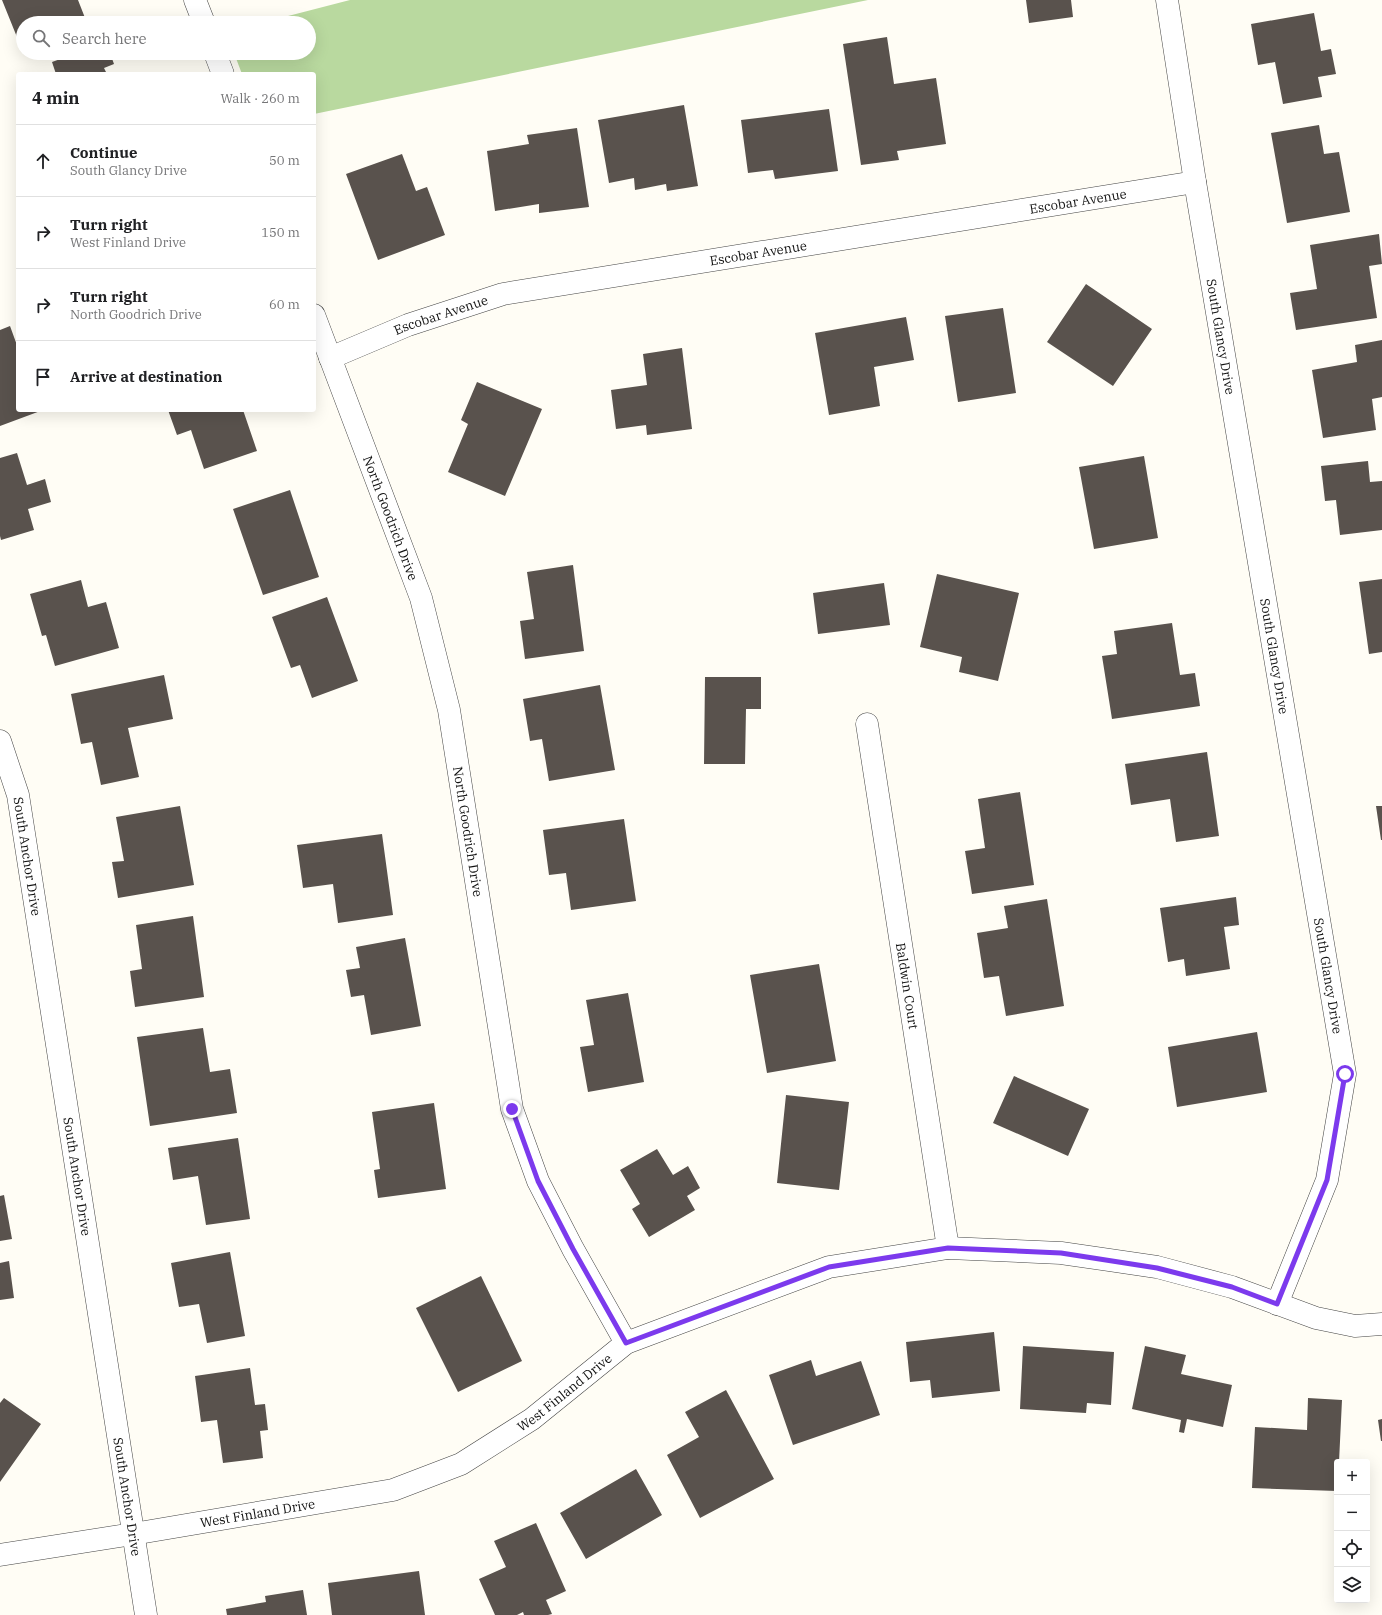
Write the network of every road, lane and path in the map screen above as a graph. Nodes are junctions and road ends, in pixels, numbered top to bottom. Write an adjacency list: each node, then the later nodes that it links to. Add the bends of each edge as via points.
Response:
1 (195, 0): 3 (street)
2 (1167, 0): 6 (street, South Glancy Drive)
3 (201, 16)
4 (218, 60): 5 (street)
5 (222, 72)
6 (1194, 182): 8 (street, Escobar Avenue, via 504,294 408,325); 12 (street, South Glancy Drive, via 1345,1074 1327,1180)
7 (316, 320): 8 (street, North Goodrich Drive)
8 (330, 358): 14 (street, North Goodrich Drive, via 421,598 450,710 512,1109 538,1181)
9 (867, 724): 11 (street, Baldwin Court)
10 (0, 741): 15 (street, South Anchor Drive, via 18,795)
11 (948, 1248): 12 (street, West Finland Drive, via 1061,1253 1157,1268 1232,1287); 14 (street, West Finland Drive, via 829,1267)
12 (1277, 1304): 13 (street, West Finland Drive, via 1316,1318 1355,1326)
13 (1382, 1324)
14 (626, 1343): 15 (street, West Finland Drive, via 532,1419 454,1467 393,1490)
15 (133, 1534): 16 (street, West Finland Drive); 17 (street, South Anchor Drive)
16 (0, 1555)
17 (146, 1615)

